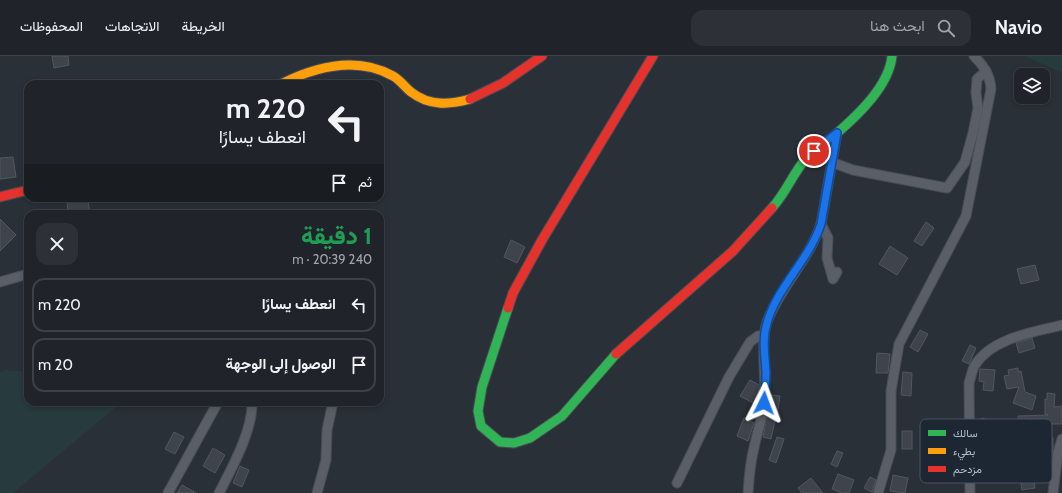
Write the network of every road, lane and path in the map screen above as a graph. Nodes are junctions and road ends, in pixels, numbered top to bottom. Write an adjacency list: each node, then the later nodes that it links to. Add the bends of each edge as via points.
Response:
1 (542, 56): 6 (street, via 496,89 461,101 438,104 426,101 381,68 364,64 327,65)
2 (653, 56): 7 (street, via 513,293 495,343 478,411 481,426 500,442 514,443 530,438 562,416 617,353 733,251 776,204 807,157)
3 (892, 56): 7 (street, via 891,67 884,82 872,98)
4 (974, 56): 5 (street)
5 (986, 71): 8 (street, via 977,79 978,108 965,162 947,188 853,170); 28 (street, via 991,89 966,216 899,344 891,391 890,450)
6 (291, 80)
7 (837, 133): 8 (street)
8 (831, 162): 11 (street)
9 (24, 191): 10 (street)
10 (0, 197)
11 (821, 224): 12 (street, via 828,238 827,258 833,280); 16 (street, via 816,238 776,304)
12 (837, 272)
13 (24, 275): 14 (street)
14 (0, 282)
15 (1062, 325): 20 (street, via 1030,333 985,353 974,365 969,383)
16 (764, 337): 22 (street, via 758,336 750,342 729,377); 27 (street, via 764,403 751,460)
17 (216, 406): 24 (street)
18 (251, 406): 25 (street, via 240,448)
19 (331, 406): 26 (street, via 326,460)
20 (969, 419)
21 (1062, 439): 30 (street)
22 (677, 483)
23 (970, 483): 29 (street)
24 (168, 493)
25 (219, 493)
26 (317, 493)
27 (748, 493)
28 (878, 493)
29 (970, 493)
30 (1053, 493)

